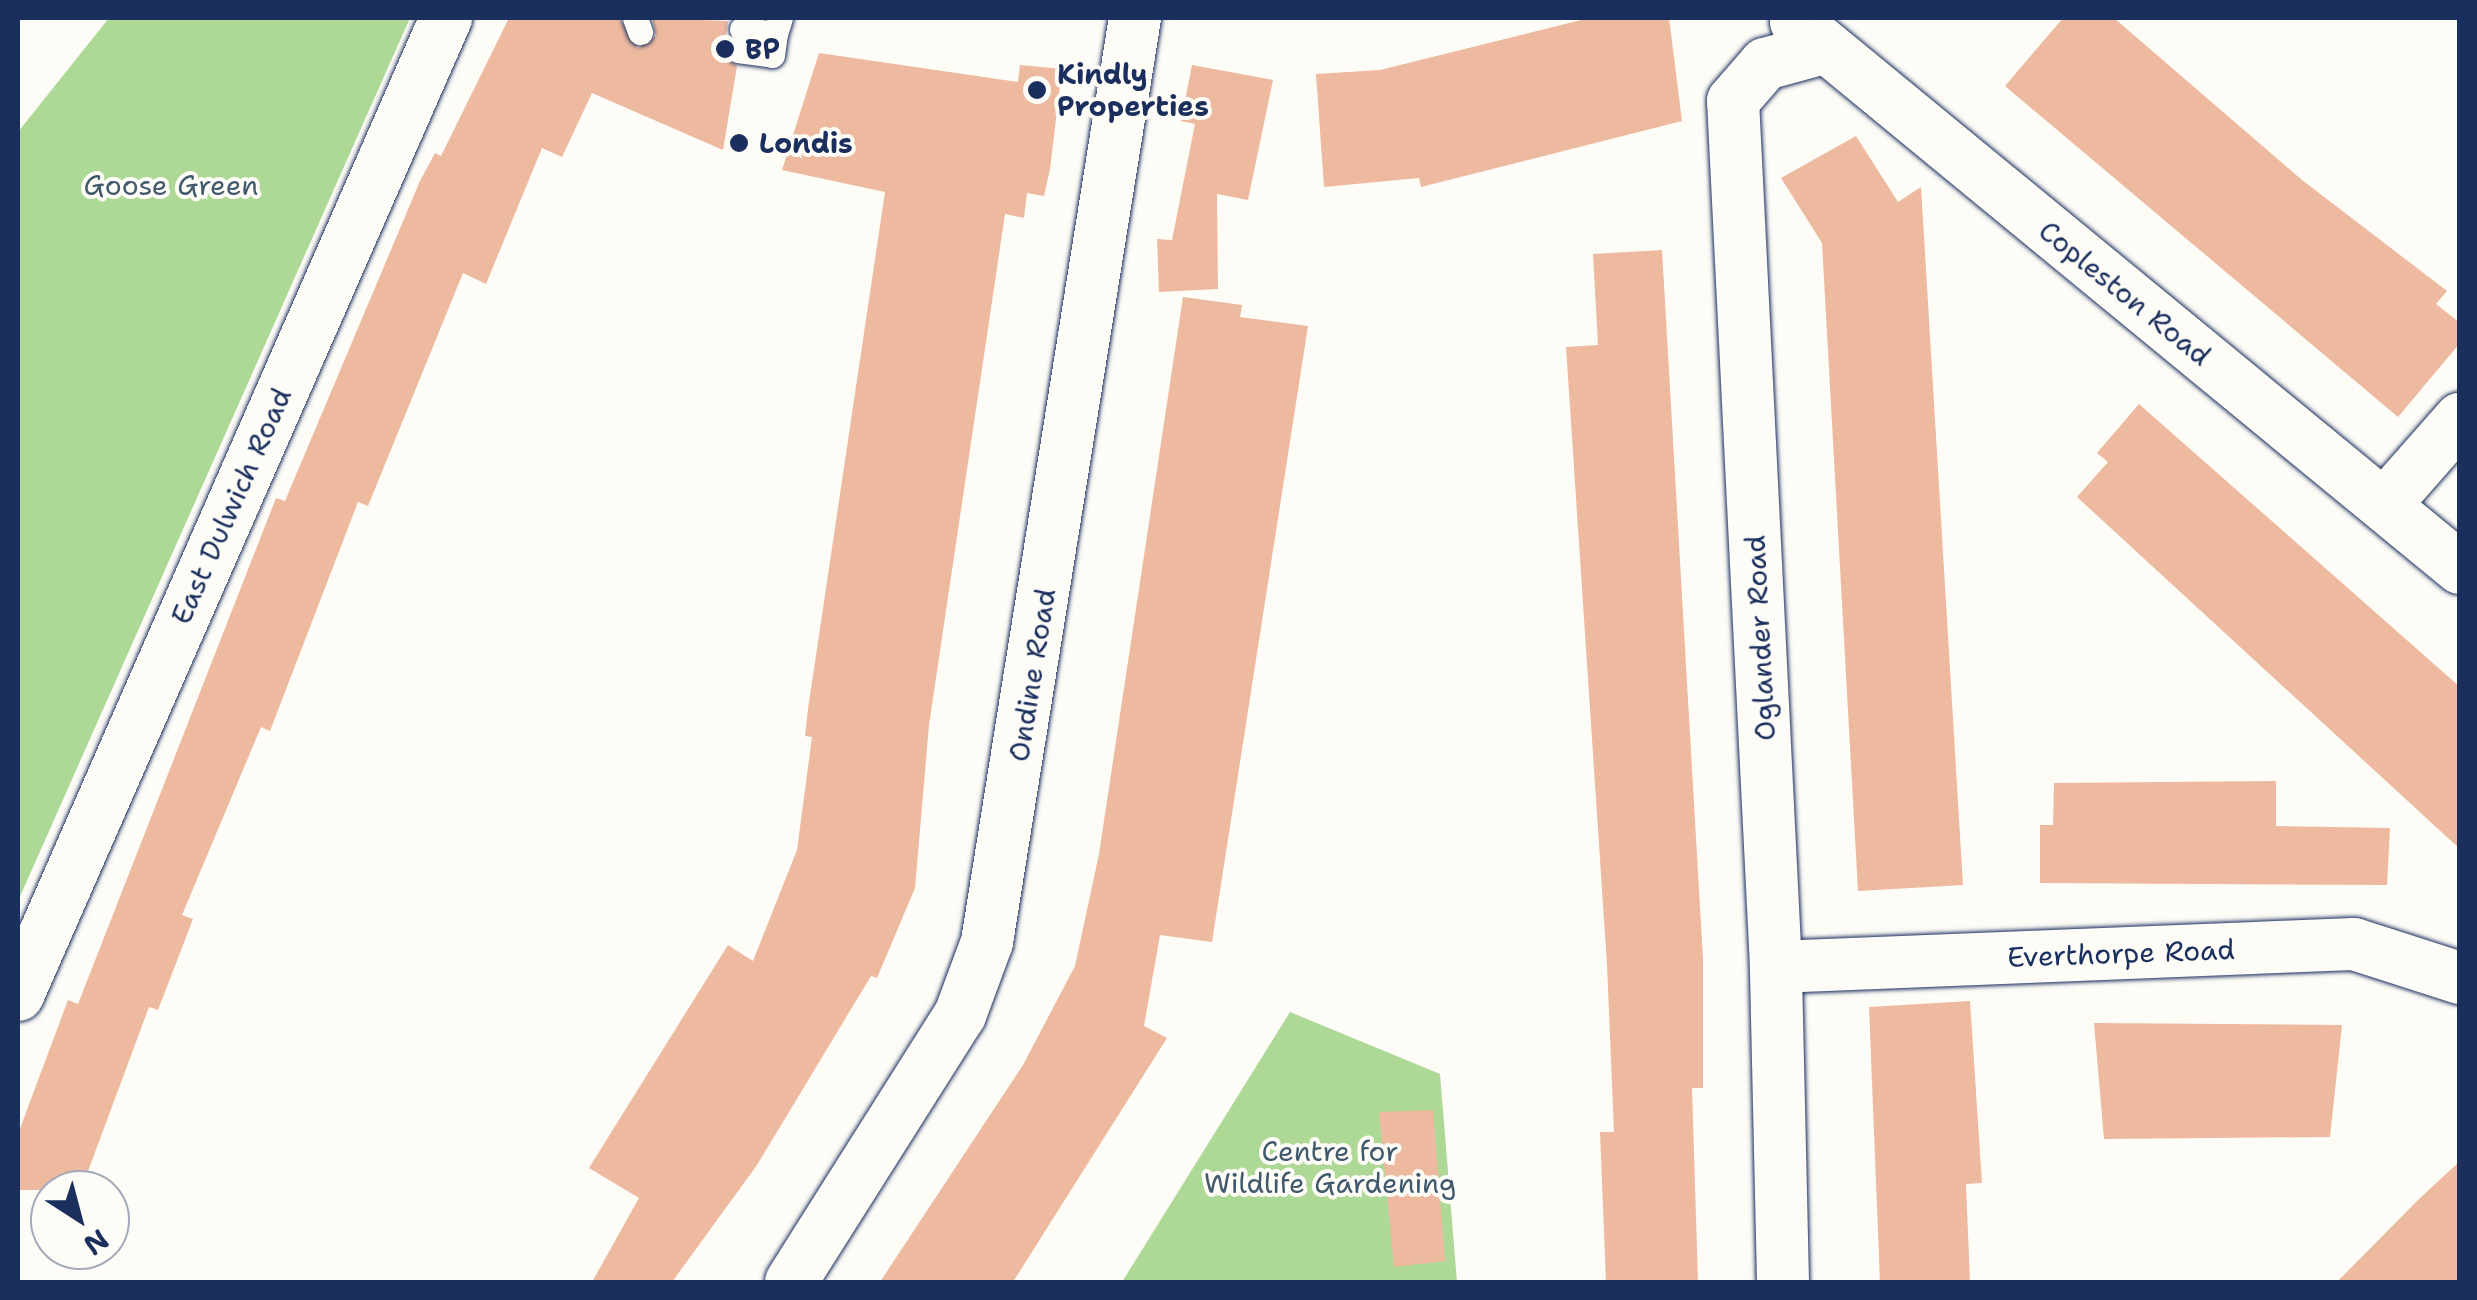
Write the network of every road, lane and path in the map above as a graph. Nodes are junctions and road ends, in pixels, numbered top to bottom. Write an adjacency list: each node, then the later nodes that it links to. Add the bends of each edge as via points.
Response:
1 (446, 18): 11 (street, East Dulwich Road)
2 (1136, 18): 12 (street, Ondine Road, via 987,942 960,1014)
3 (778, 26): 5 (lane)
4 (1806, 33): 7 (street, Copleston Road); 9 (street, Oglander Road, via 1765,64 1733,101)
5 (740, 40)
6 (2460, 419): 7 (street)
7 (2387, 502): 8 (street, Copleston Road)
8 (2460, 568)
9 (1776, 966): 10 (street, Everthorpe Road, via 2354,944); 13 (street, Oglander Road)
10 (2460, 978)
11 (18, 995)
12 (791, 1282)
13 (1783, 1282)

